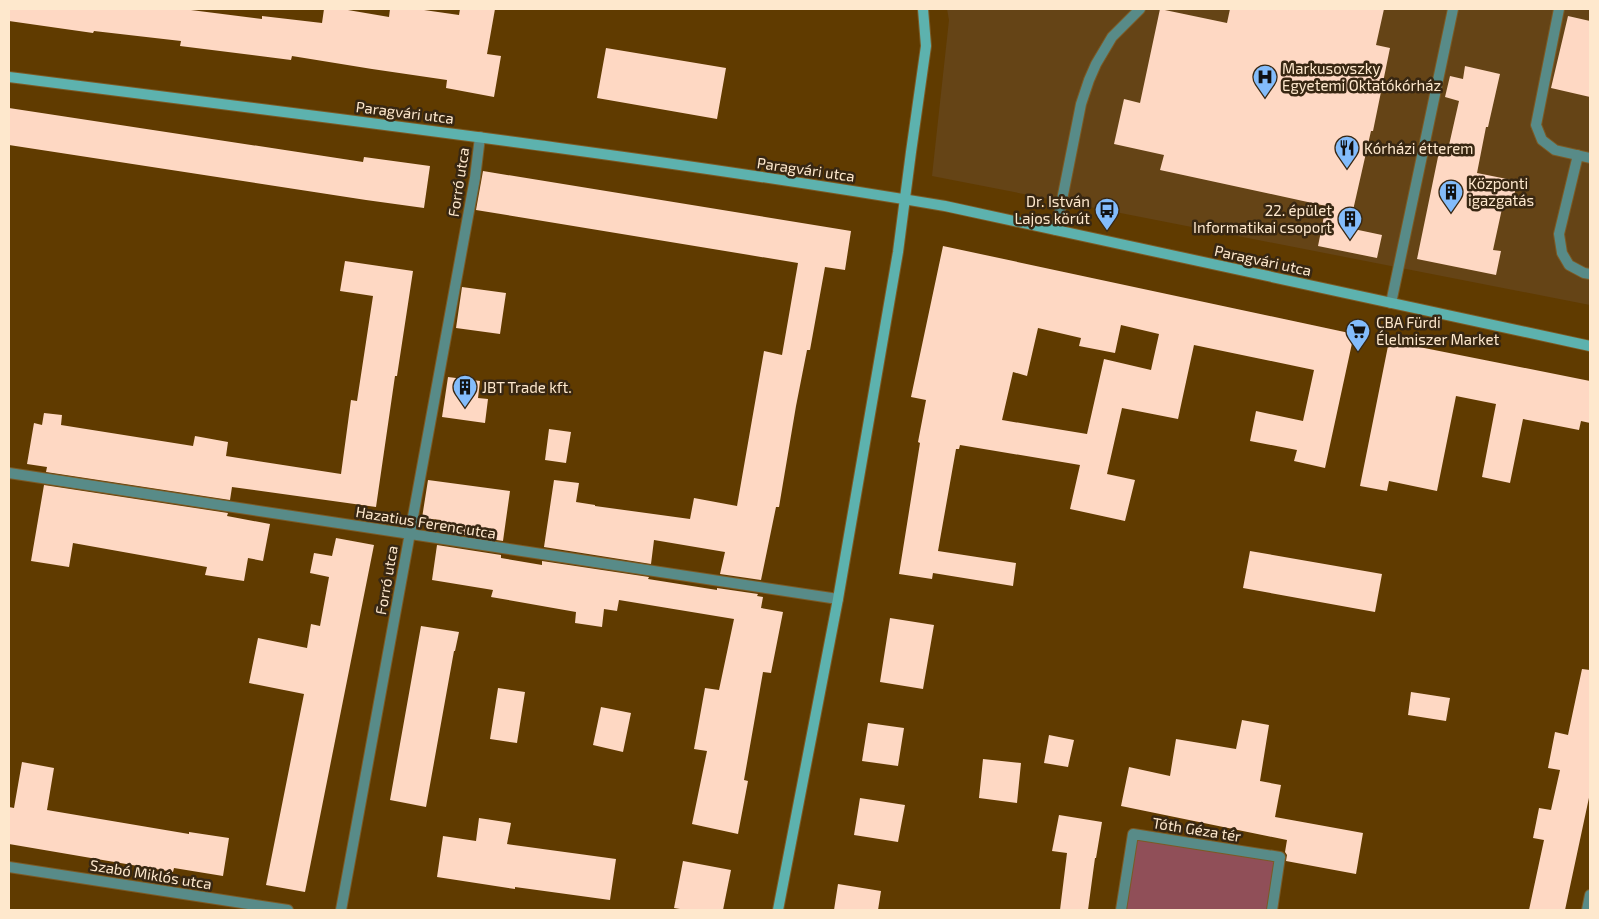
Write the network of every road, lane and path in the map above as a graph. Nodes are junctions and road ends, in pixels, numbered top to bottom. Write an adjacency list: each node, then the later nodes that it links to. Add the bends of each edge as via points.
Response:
1 (1140, 9): 10 (street, via 1112,37 1089,80 1081,104)
2 (1453, 9): 12 (street)
3 (1559, 9): 7 (street, via 1536,125 1542,140 1555,150)
4 (924, 10): 9 (street, via 926,46)
5 (9, 77): 6 (street, Paragvári utca)
6 (480, 137): 9 (street, Paragvári utca); 15 (street, Forró utca)
7 (1578, 155): 8 (street); 11 (street, via 1559,234 1562,253 1569,265)
8 (1590, 158)
9 (905, 199): 10 (street, Paragvári utca); 16 (street)
10 (1056, 230): 12 (street, Paragvári utca)
11 (1590, 274)
12 (1391, 303): 13 (street, Paragvári utca)
13 (1590, 346)
14 (9, 473): 15 (street, Hazatius Ferenc utca)
15 (410, 534): 16 (street, Hazatius Ferenc utca); 20 (street, Forró utca)
16 (838, 599): 21 (street)
17 (9, 867): 19 (street, Szabó Miklós utca)
18 (1590, 895): 24 (street)
19 (288, 910)
20 (340, 910)
21 (778, 910)
22 (1121, 910): 23 (street, Tóth Géza tér, via 1133,834 1280,856)
23 (1272, 910)
24 (1587, 910)

